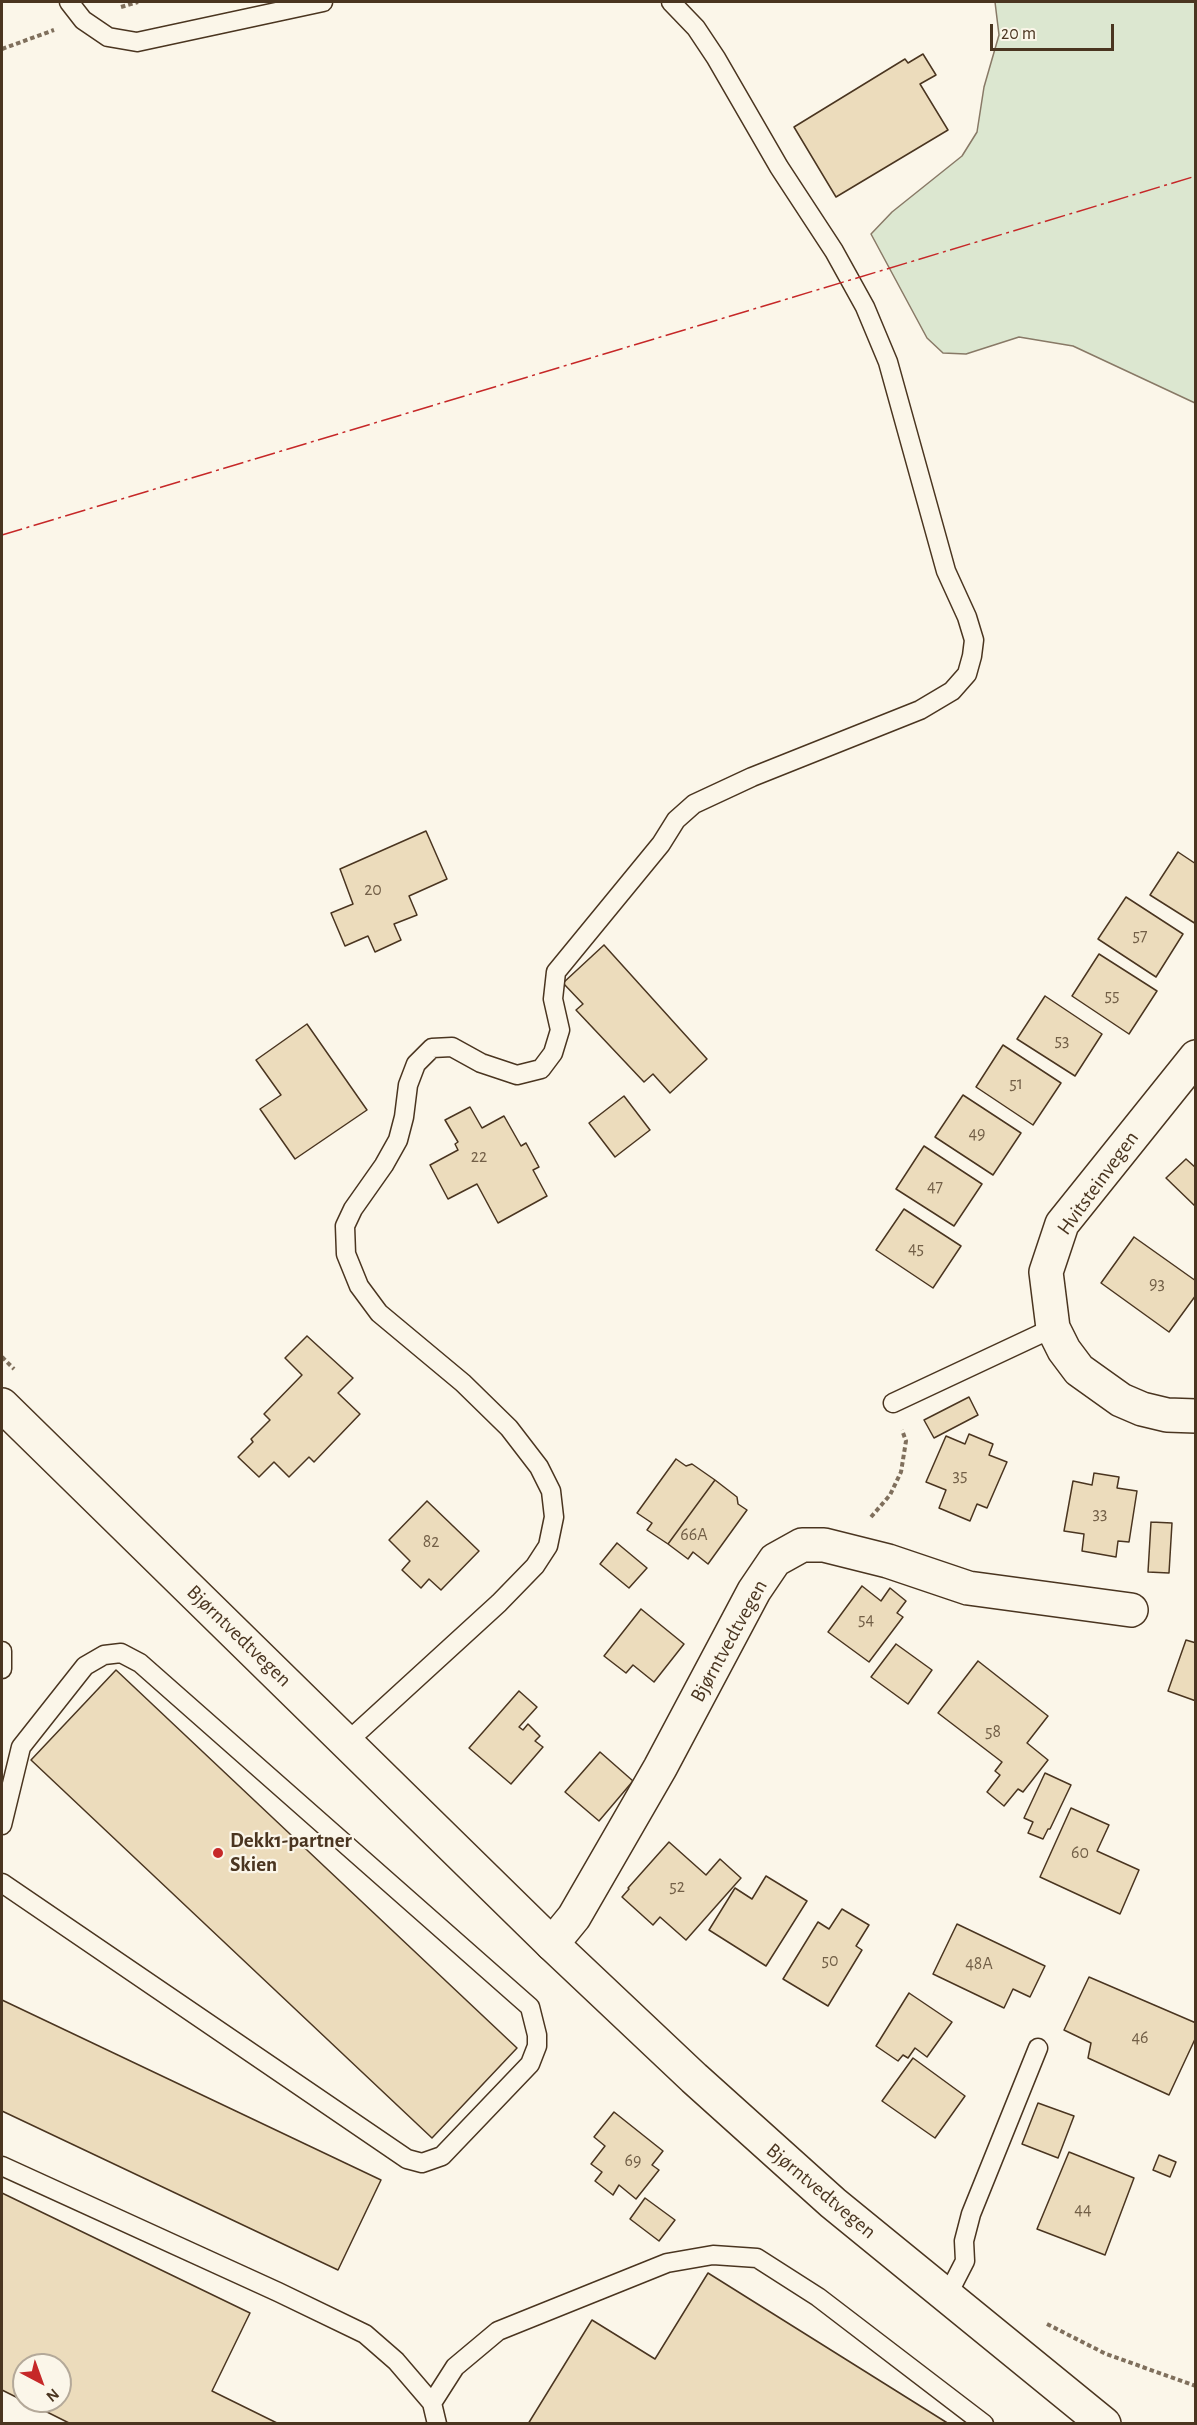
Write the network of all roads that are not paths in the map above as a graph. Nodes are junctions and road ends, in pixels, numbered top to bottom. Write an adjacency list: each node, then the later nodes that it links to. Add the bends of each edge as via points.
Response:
1 (69, 2): 2 (lane, via 83,20 108,37 136,42)
2 (323, 2)
3 (671, 2): 12 (lane, via 717,58 865,307 888,362 946,571 967,617 974,640 972,656 967,674 952,691 920,710 753,777 694,804 676,820 661,844 556,972 553,999 560,1030 553,1053 541,1069 517,1075 452,1047 432,1048 416,1064 398,1140 345,1226 346,1254 360,1286 379,1313 464,1383 509,1428 539,1467 551,1491 554,1517 548,1546 535,1566)
4 (1196, 1057): 5 (main road, Hvitsteinvegen, via 1062,1224 1046,1272)
5 (1053, 1328): 6 (lane); 8 (main road, Hvitsteinvegen, via 1079,1370 1121,1400 1167,1415)
6 (893, 1403)
7 (2, 1405): 12 (main road, Bjørntvedtvegen)
8 (1196, 1416)
9 (1131, 1610): 15 (main road, Bjørntvedtvegen, via 968,1588 824,1545 802,1545 775,1560 754,1591 649,1788 574,1917)
10 (2, 1651): 11 (lane)
11 (2, 1669)
12 (347, 1742): 15 (main road, Bjørntvedtvegen)
13 (2, 1825): 14 (lane, via 21,1748 85,1665 104,1655 121,1653 140,1663 530,2007 537,2046 530,2064 442,2156 422,2163 406,2158)
14 (2, 1882)
15 (552, 1944): 18 (main road, Bjørntvedtvegen, via 760,2139)
16 (1038, 2048): 18 (lane, via 971,2214 964,2241 965,2261)
17 (2, 2166): 19 (lane, via 365,2334 396,2361)
18 (947, 2296): 22 (main road, Bjørntvedtvegen)
19 (432, 2403): 20 (lane); 21 (lane, via 455,2367 498,2331 667,2263 713,2255 757,2258 818,2296)
20 (437, 2424)
21 (984, 2424)
22 (1104, 2424)

